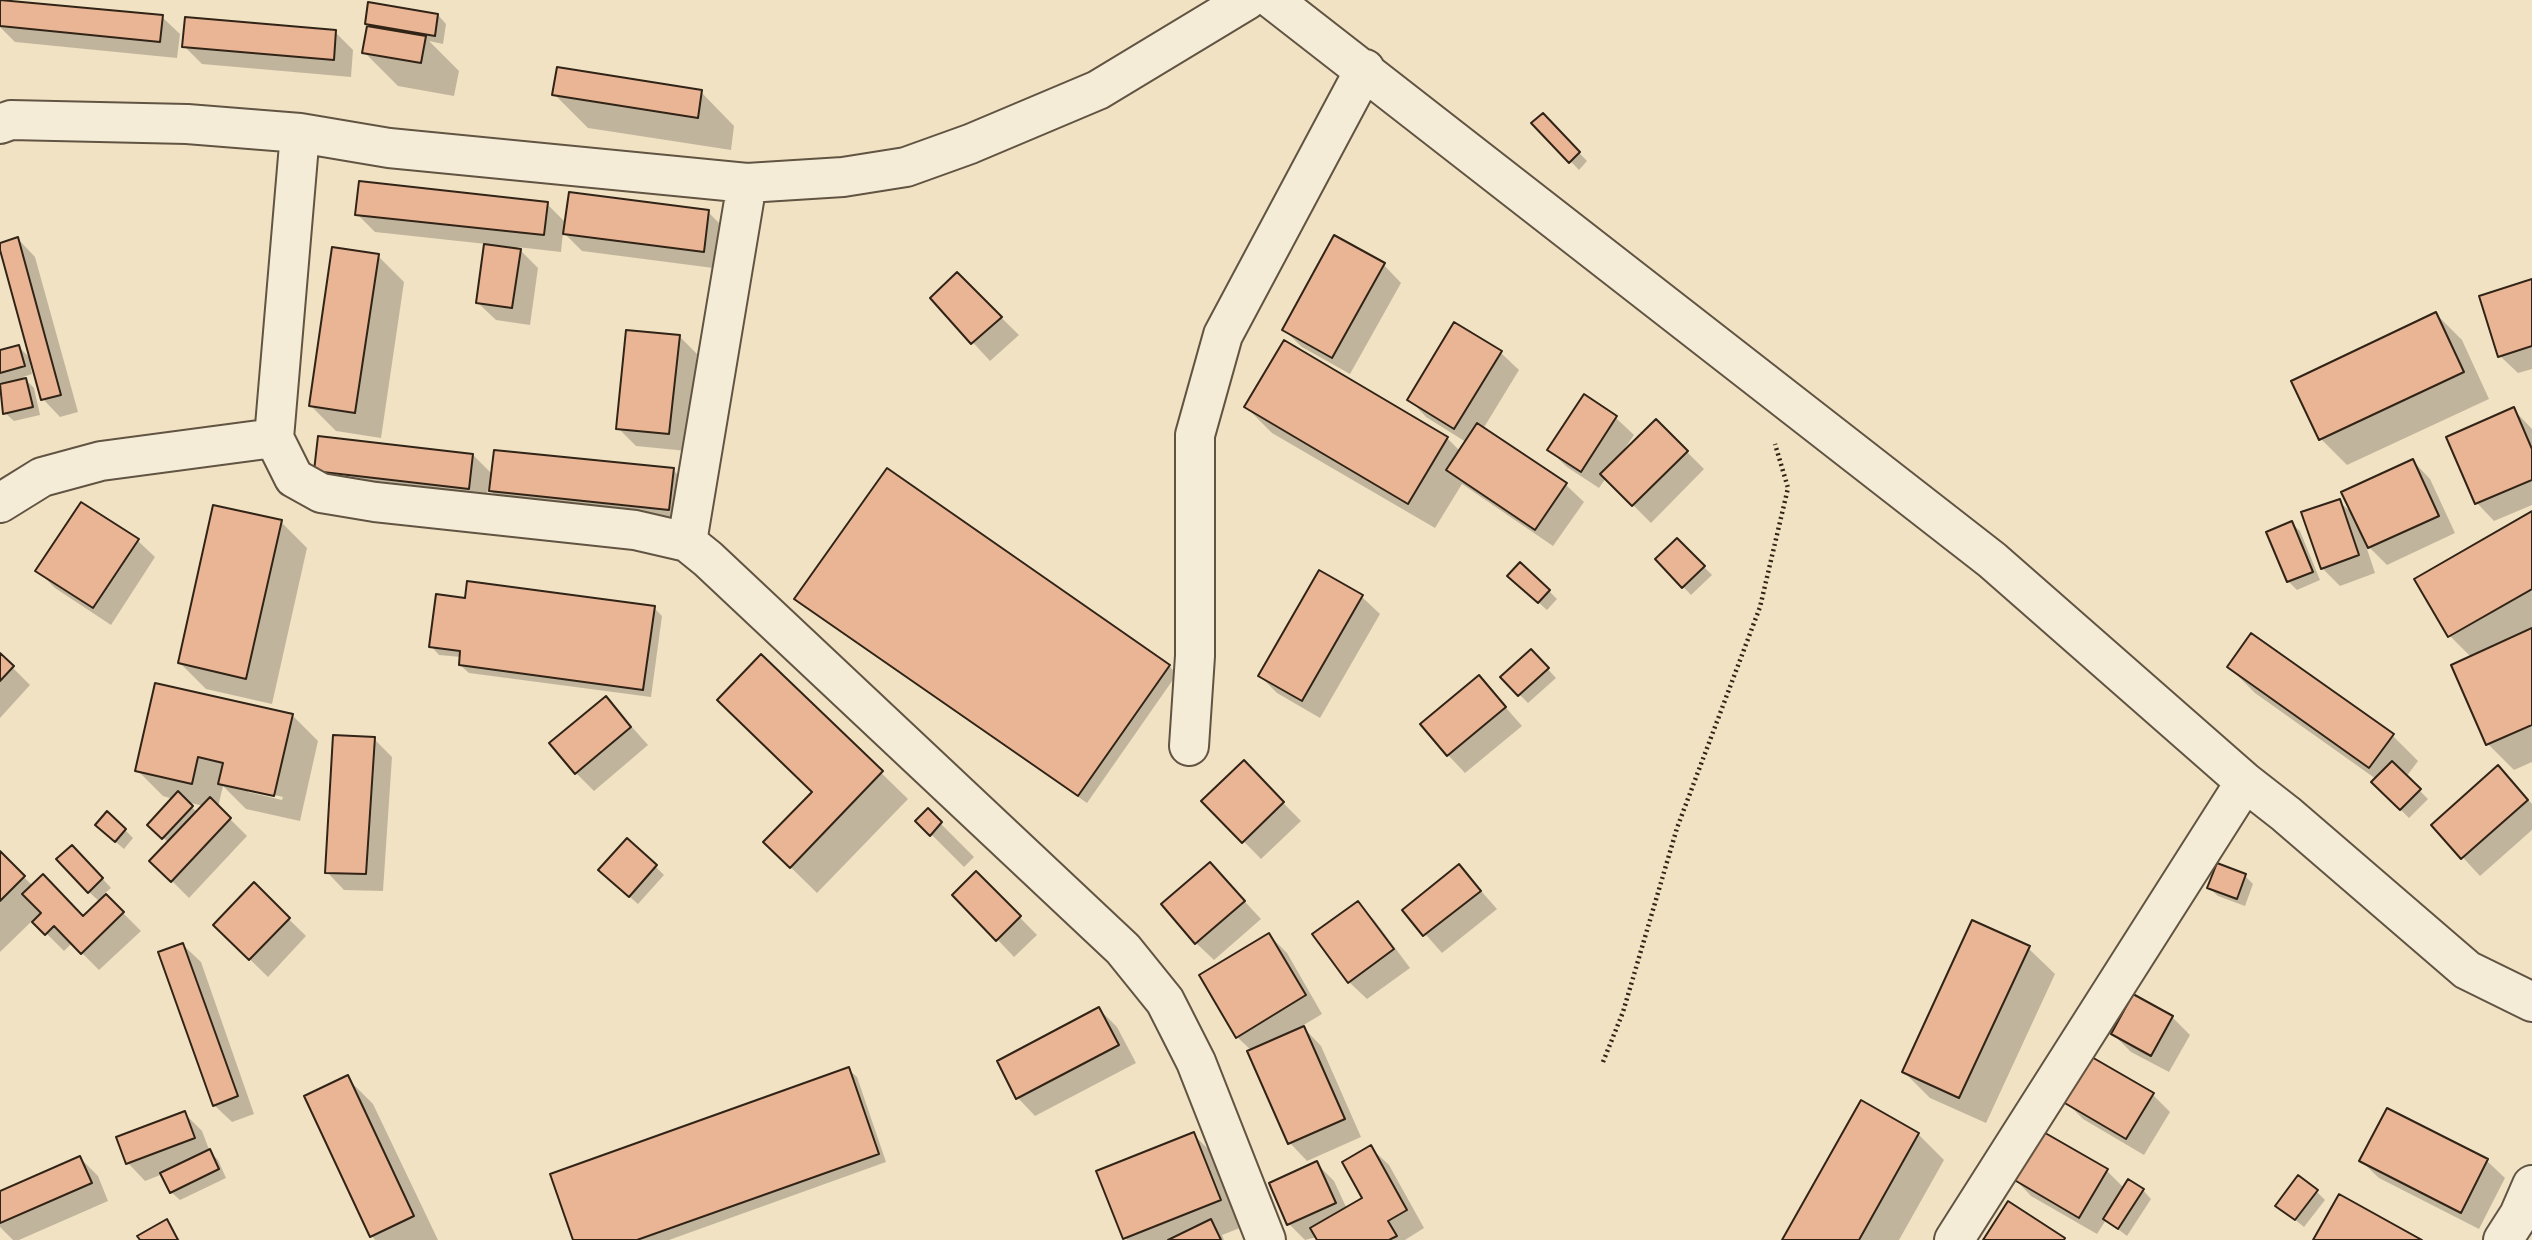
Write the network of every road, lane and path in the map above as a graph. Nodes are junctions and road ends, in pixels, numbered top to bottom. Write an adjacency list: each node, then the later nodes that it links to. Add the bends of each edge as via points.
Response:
1 (1247, 0): 6 (street, via 1098,90 970,144 906,167 843,177)
2 (1273, 0): 3 (street)
3 (1365, 69): 11 (street, via 1223,335 1195,435 1195,656); 12 (street, via 1992,560)
4 (0, 124): 5 (street, via 11,120 150,122)
5 (300, 133): 6 (street, via 389,148); 7 (street)
6 (747, 183): 10 (street)
7 (274, 438): 9 (street, via 101,461 42,477); 10 (street, via 294,478 321,493 635,530)
8 (1774, 438): 14 (path, via 1788,488 1760,607 1677,828 1623,1012)
9 (0, 503)
10 (687, 542): 16 (street, via 1123,949 1165,1001 1196,1062)
11 (1189, 746)
12 (2245, 782): 13 (street, via 2467,970); 17 (street)
13 (2532, 1002)
14 (1603, 1062)
15 (2532, 1185): 18 (street)
16 (1266, 1240)
17 (1954, 1240)
18 (2503, 1240)

